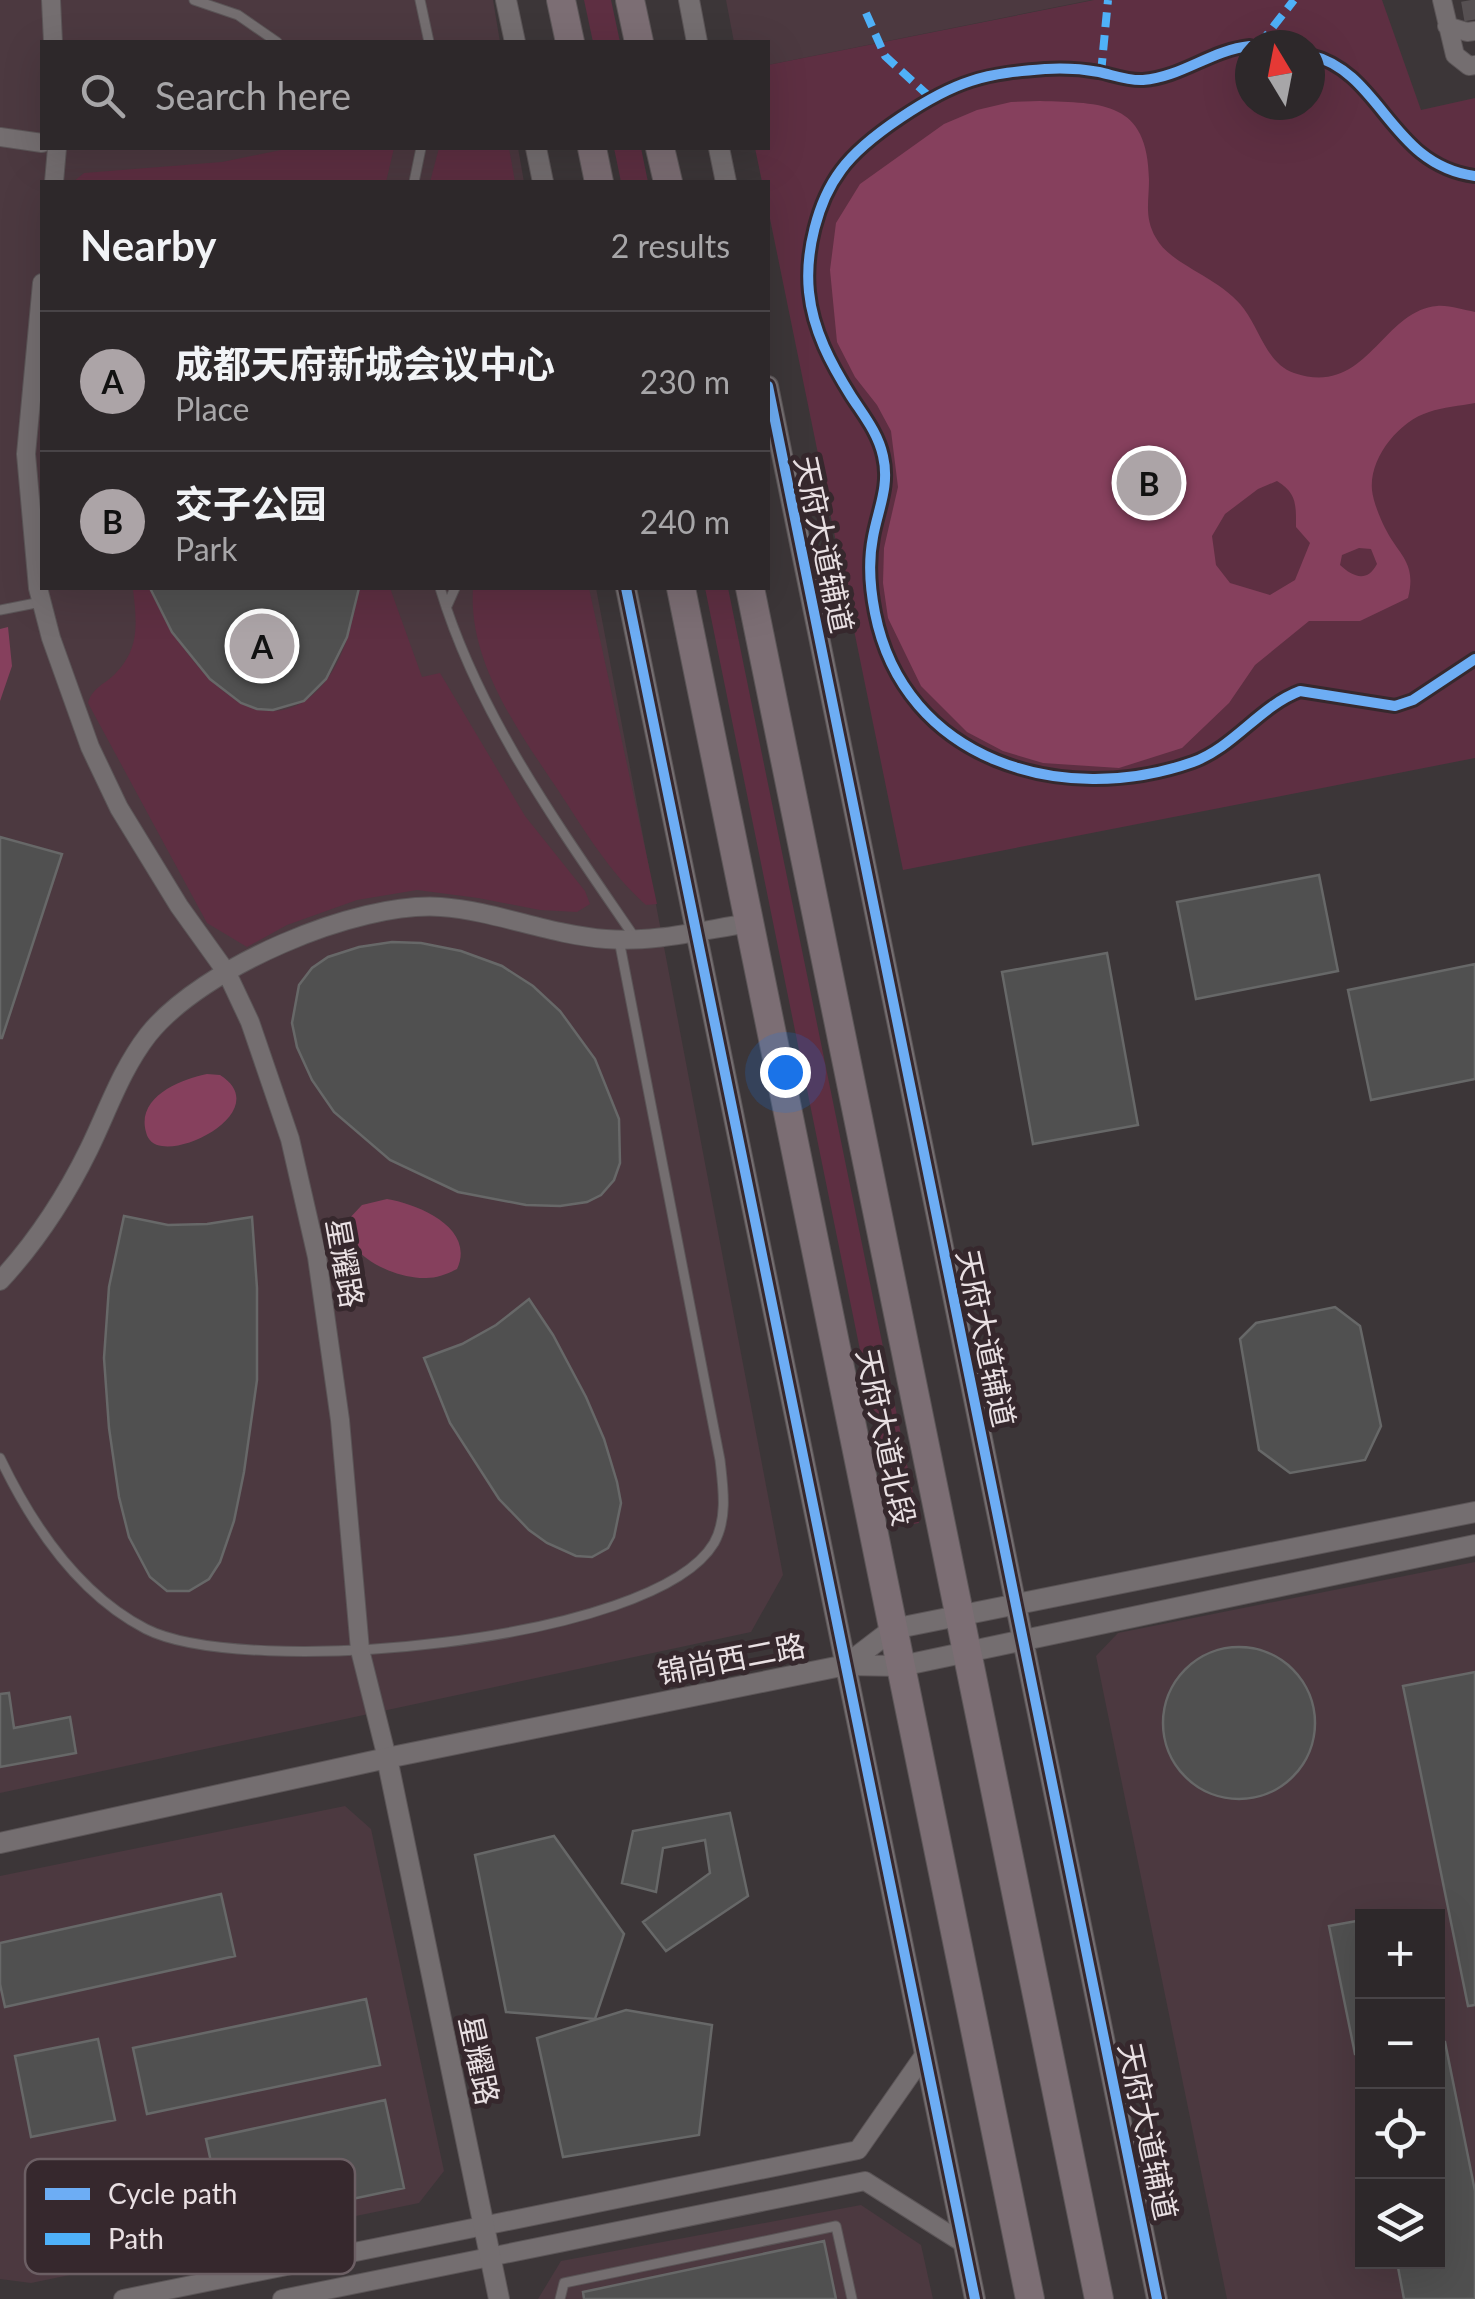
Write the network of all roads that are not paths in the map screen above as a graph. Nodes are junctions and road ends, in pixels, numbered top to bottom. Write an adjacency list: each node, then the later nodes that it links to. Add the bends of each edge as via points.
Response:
1 (51, 0): 11 (street)
2 (194, 0): 12 (lane, via 238,15)
3 (420, 0): 13 (lane)
4 (506, 0): 14 (street)
5 (562, 0): 15 (main road)
6 (630, 0): 16 (main road)
7 (689, 0): 17 (street)
8 (1442, 0): 9 (street)
9 (1447, 26): 10 (street); 18 (street, via 1455,55)
10 (1475, 31)
11 (53, 40)
12 (274, 40)
13 (429, 40)
14 (515, 40)
15 (569, 40)
16 (639, 40)
17 (698, 40)
18 (1475, 66)
19 (0, 137): 20 (street)
20 (40, 143)
21 (58, 150): 27 (street)
22 (421, 150): 28 (lane)
23 (536, 150): 29 (street)
24 (592, 150): 30 (main road)
25 (660, 150): 31 (main road)
26 (719, 150): 32 (street)
27 (54, 180)
28 (414, 180)
29 (544, 180)
30 (599, 180)
31 (668, 180)
32 (726, 180)
33 (40, 304): 35 (street, 星耀路, via 26,454)
34 (770, 396): 53 (street, 天府大道辅道)
35 (40, 589)
36 (40, 590): 42 (street, 星耀路)
37 (441, 590): 43 (lane)
38 (453, 590): 43 (lane)
39 (626, 590): 46 (street)
40 (681, 590): 45 (main road, 天府大道北段)
41 (750, 590): 54 (main road, 天府大道北段)
42 (42, 602): 44 (lane); 48 (street, 星耀路, via 68,690 120,808)
43 (447, 606): 47 (lane, via 494,718)
44 (0, 610)
45 (750, 923): 46 (street); 55 (main road, 天府大道北段)
46 (696, 932): 47 (street); 59 (street)
47 (627, 938): 48 (street, via 440,907 376,912 297,936); 57 (lane, via 720,1460 722,1520 713,1544 661,1585 602,1608 487,1636)
48 (226, 973): 49 (street, via 150,1032 118,1081 50,1222); 57 (street, 星耀路, via 290,1139 317,1257 340,1420)
49 (0, 1282)
50 (0, 1458): 57 (lane, via 50,1543 83,1582 148,1630 239,1650)
51 (1475, 1512): 53 (street)
52 (1475, 1545): 56 (street, 锦尚西二路)
53 (1016, 1604): 54 (street); 56 (street, 天府大道辅道)
54 (960, 1616): 55 (street); 58 (main road, 天府大道北段)
55 (894, 1630): 59 (street); 60 (main road, 天府大道北段)
56 (1023, 1641): 58 (street, 锦尚西二路); 77 (street, 天府大道辅道)
57 (360, 1650): 61 (street, 星耀路)
58 (967, 1652): 60 (street, 锦尚西二路); 76 (main road, 天府大道北段)
59 (846, 1665): 60 (street, 锦尚西二路); 61 (street, 锦尚西二路); 63 (street)
60 (901, 1666): 75 (main road, 天府大道北段)
61 (387, 1758): 62 (street, 锦尚西二路); 64 (street, 星耀路)
62 (0, 1843)
63 (925, 2054): 64 (street, via 858,2150); 65 (street)
64 (484, 2227): 66 (street); 67 (street, 星耀路)
65 (963, 2243): 67 (street, via 865,2181); 74 (street)
66 (355, 2253)
67 (490, 2256): 70 (street); 71 (street, 星耀路)
68 (248, 2274): 69 (street)
69 (123, 2299)
70 (282, 2299)
71 (499, 2299)
72 (560, 2299): 73 (lane, via 564,2283 836,2226)
73 (852, 2299)
74 (975, 2299)
75 (1030, 2299)
76 (1099, 2299)
77 (1157, 2299)

